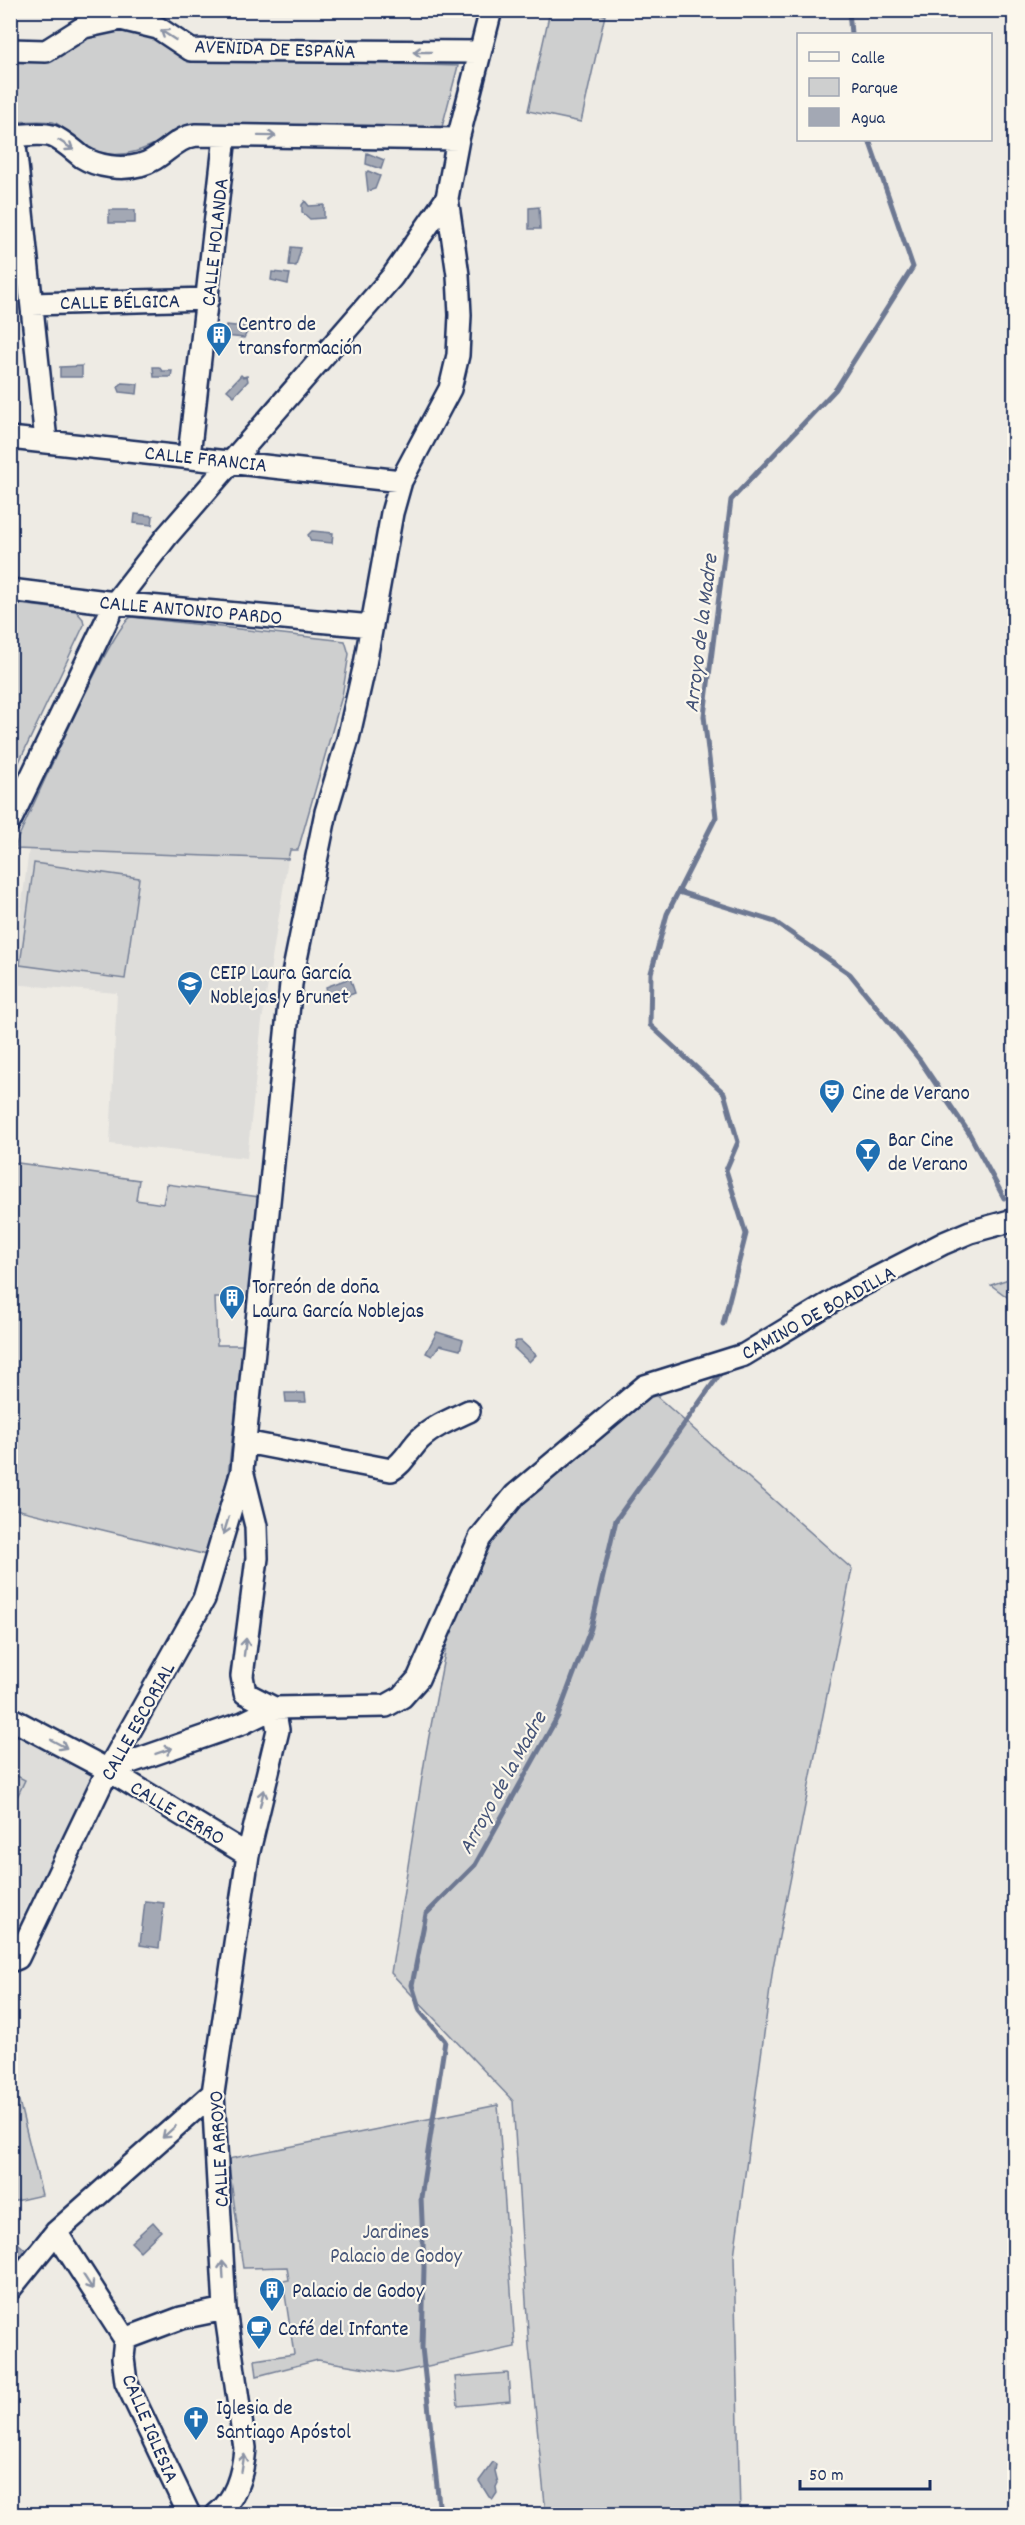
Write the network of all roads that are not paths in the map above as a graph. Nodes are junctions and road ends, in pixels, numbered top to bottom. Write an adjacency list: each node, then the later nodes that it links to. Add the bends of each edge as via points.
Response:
1 (491, 10): 3 (street)
2 (10, 50): 3 (street, AVENIDA DE ESPAÑA, one-way to 2, via 191,50 158,28 121,19 84,27 46,51)
3 (480, 52): 6 (street)
4 (13, 136): 5 (street, one-way to 5, via 51,136 84,158 118,167 149,162 186,136); 9 (street)
5 (225, 136): 6 (street, one-way to 6); 8 (street, CALLE HOLANDA)
6 (458, 139): 7 (street)
7 (447, 198): 13 (street, via 392,278); 14 (street, via 459,295 458,355 450,389)
8 (208, 299): 9 (street, CALLE BÉLGICA); 12 (street, CALLE HOLANDA)
9 (32, 303): 11 (street)
10 (10, 438): 11 (street, CALLE FRANCIA)
11 (46, 441): 12 (street, CALLE FRANCIA)
12 (189, 456): 13 (street, CALLE FRANCIA)
13 (234, 461): 14 (street, CALLE FRANCIA); 16 (street, via 167,536)
14 (401, 481): 17 (street)
15 (10, 590): 16 (street, CALLE ANTONIO PARDO)
16 (115, 603): 17 (street, CALLE ANTONIO PARDO); 18 (street)
17 (372, 626): 21 (street, via 348,739 318,847 291,984)
18 (10, 821)
19 (1014, 1220): 24 (street, CAMINO DE BOADILLA, via 944,1244 843,1295 744,1355 645,1386 515,1495 480,1538 417,1679 402,1697 386,1706)
20 (469, 1411): 21 (street, via 420,1439 391,1470)
21 (245, 1442): 22 (street)
22 (242, 1470): 23 (street, one-way to 22, via 242,1676 257,1558 256,1526); 27 (street, CALLE ESCORIAL, one-way to 27, via 204,1599)
23 (245, 1693): 24 (street); 26 (street)
24 (274, 1708): 26 (street); 28 (street, CALLE ARROYO, one-way to 24, via 278,1730)
25 (10, 1718): 27 (street, CALLE CERRO, one-way to 27)
26 (231, 1727): 27 (street, one-way to 26)
27 (108, 1770): 28 (street, CALLE CERRO); 29 (street, CALLE ESCORIAL, via 18,1958)
28 (248, 1855): 30 (street, CALLE ARROYO)
29 (10, 1961)
30 (213, 2093): 31 (street, one-way to 31); 33 (street, CALLE ARROYO, one-way to 30)
31 (56, 2232): 32 (street); 34 (street, one-way to 34)
32 (10, 2289)
33 (225, 2309): 34 (street, via 181,2319); 36 (street, CALLE ARROYO, one-way to 33, via 243,2471 245,2448)
34 (125, 2339): 35 (street, CALLE IGLESIA, via 126,2382)
35 (189, 2514)
36 (218, 2514)

